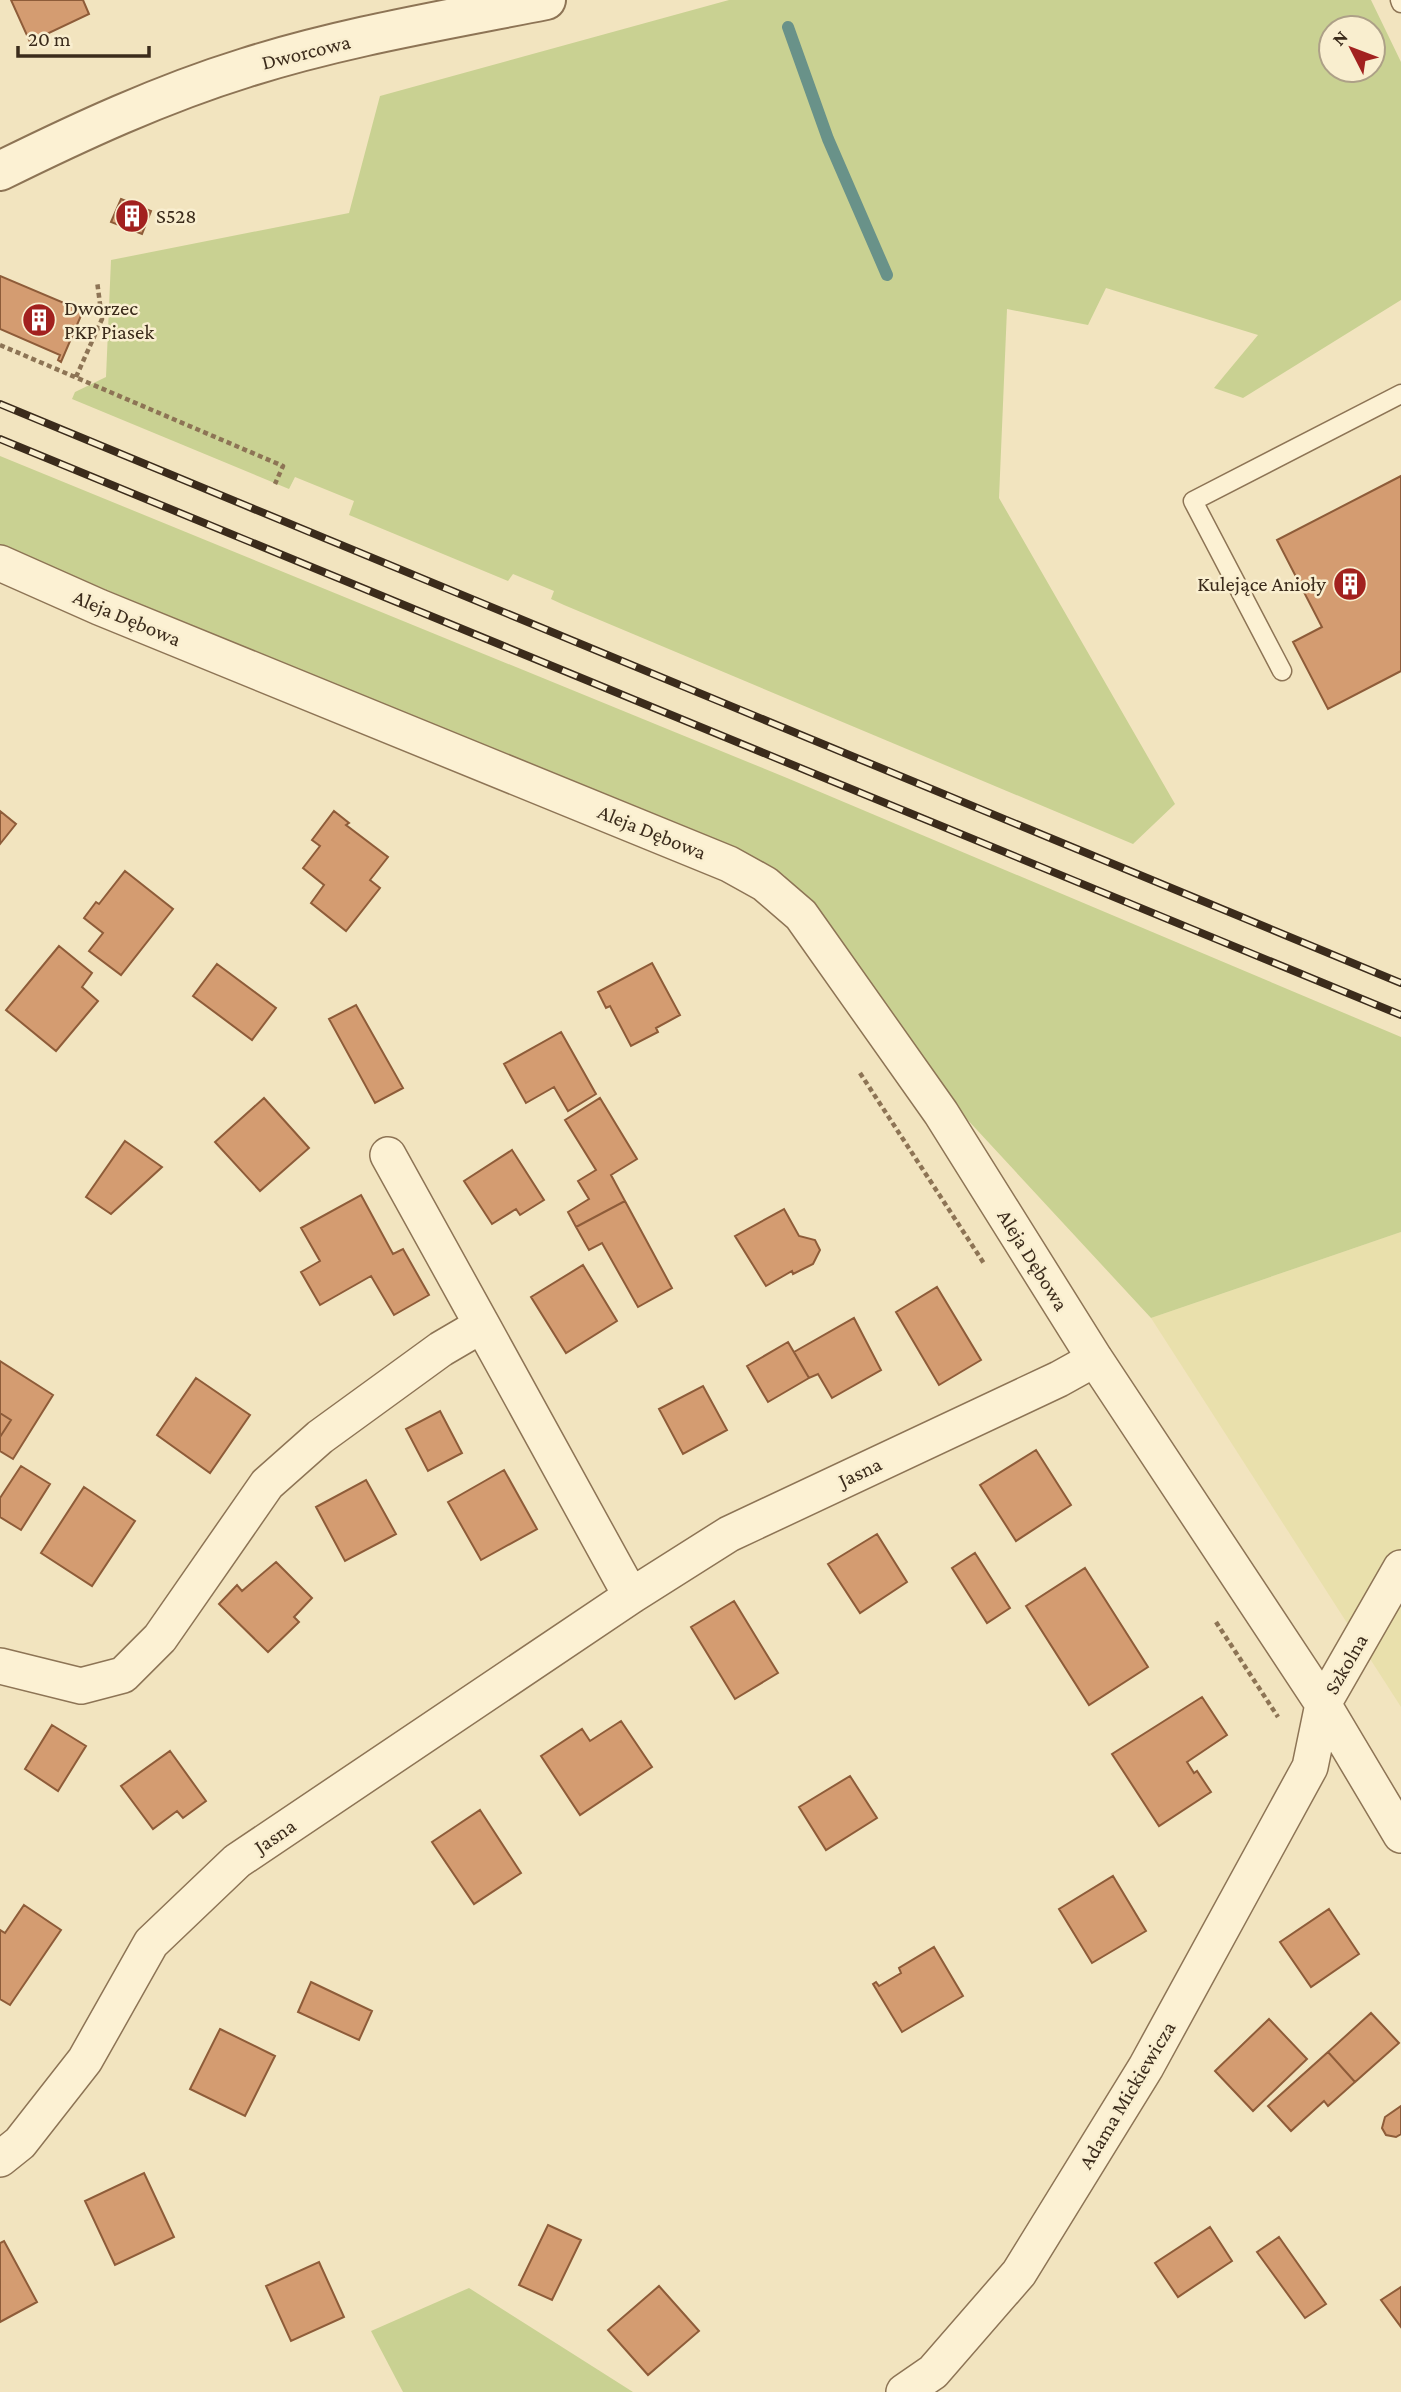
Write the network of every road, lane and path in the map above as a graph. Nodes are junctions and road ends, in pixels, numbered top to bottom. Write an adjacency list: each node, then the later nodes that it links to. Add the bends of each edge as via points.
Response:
1 (546, 0): 2 (street, Dworcowa, via 382,32 246,67 143,105)
2 (0, 171)
3 (97, 281): 5 (path, via 102,319)
4 (0, 345): 5 (path)
5 (76, 377): 7 (path, via 283,466)
6 (1401, 394): 9 (lane, via 1193,501)
7 (275, 484)
8 (0, 563): 14 (street, Aleja Dębowa, via 729,864 765,884 801,915 941,1113)
9 (1282, 671)
10 (858, 1071): 12 (path)
11 (388, 1155): 13 (street)
12 (992, 1277)
13 (482, 1325): 16 (street); 17 (street, via 441,1349 320,1437 267,1484 160,1638 123,1675 81,1686)
14 (1096, 1359): 16 (street, Jasna, via 729,1534); 18 (street, Aleja Dębowa)
15 (1401, 1568): 18 (street, Szkolna)
16 (631, 1596): 21 (street, Jasna, via 237,1861 150,1943 85,2060 20,2143)
17 (0, 1666)
18 (1323, 1704): 19 (street, Szkolna); 20 (street)
19 (1310, 1767): 22 (street, Adama Mickiewicza, via 1146,2067 1019,2273 933,2372)
20 (1401, 1835)
21 (0, 2159)
22 (904, 2392)

